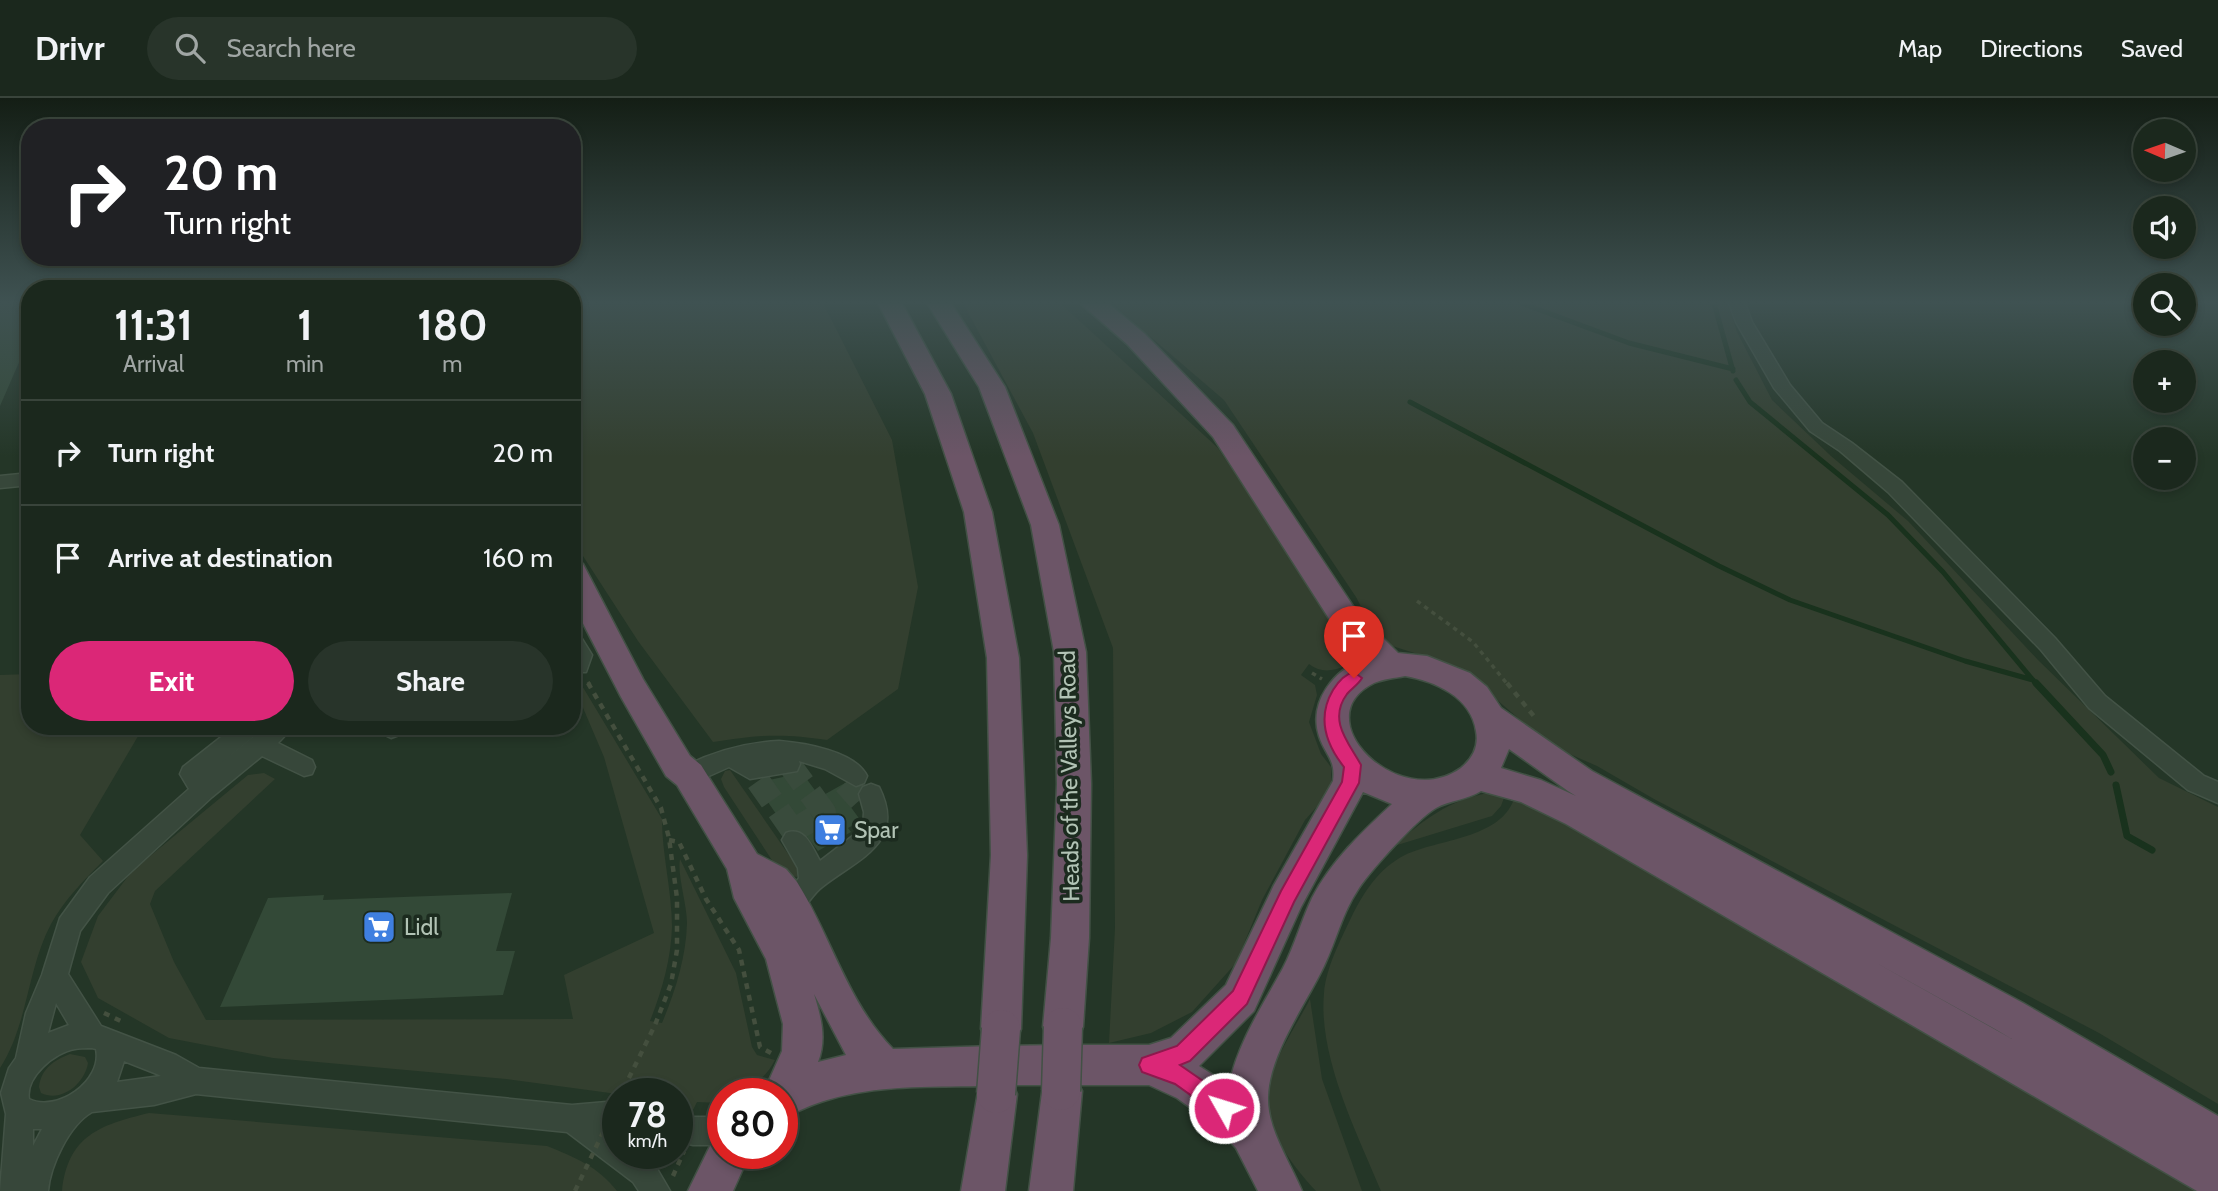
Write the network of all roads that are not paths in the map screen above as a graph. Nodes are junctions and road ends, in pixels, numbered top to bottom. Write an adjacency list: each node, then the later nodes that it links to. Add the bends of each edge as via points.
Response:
1 (917, 354): 39 (highway, bridge, via 938,394 978,512 1003,658 1009,855 996,1094)
2 (971, 354): 40 (highway, Heads of the Valleys Road, bridge, via 992,387 1045,525 1070,652 1074,784 1070,938)
3 (1150, 354): 8 (highway, via 1223,431 1346,620)
4 (1763, 354): 15 (street, via 1783,387 1816,426 1895,487 2048,644 2097,702 2196,783)
5 (21, 478): 6 (street)
6 (0, 482)
7 (581, 589): 13 (highway, via 632,688 678,766)
8 (1390, 665): 9 (highway, via 1420,667 1450,677 1474,695); 11 (highway, via 1354,678 1334,704 1334,735)
9 (1490, 718): 14 (highway, via 1494,739 1490,759); 33 (highway, via 1580,781 2009,1016)
10 (256, 735): 12 (street); 20 (street, via 204,790 99,885 69,926)
11 (1352, 765): 16 (highway, via 1386,787); 22 (highway, via 1350,783 1287,897 1240,998 1183,1054)
12 (304, 767)
13 (689, 775): 18 (highway); 19 (street, via 712,762 764,769 789,748 818,755 862,793 874,833)
14 (1478, 776): 16 (highway, via 1464,786); 35 (highway, via 1529,790 1578,813)
15 (2218, 793)
16 (1427, 795): 32 (highway, via 1374,843 1327,907 1310,955 1254,1062 1247,1097)
17 (794, 840): 19 (street, via 810,866)
18 (744, 865): 19 (highway); 25 (highway, via 752,898 785,955 803,1024 802,1052)
19 (801, 893): 24 (highway, via 817,952 847,1024 864,1050)
20 (55, 975): 21 (street, via 79,1018); 23 (street, via 39,1013)
21 (98, 1028): 23 (street, via 44,1049); 26 (street); 28 (street, via 111,1050 111,1062 98,1087)
22 (1149, 1065): 24 (highway); 32 (highway, via 1191,1082)
23 (28, 1066): 29 (street)
24 (884, 1068): 27 (highway, via 835,1076)
25 (791, 1078)
26 (196, 1081): 28 (street); 31 (street)
27 (798, 1089)
28 (81, 1102): 29 (street, via 41,1118); 38 (street, via 54,1134)
29 (12, 1104): 37 (street, via 18,1161)
30 (602, 1116): 31 (street)
31 (572, 1119): 36 (street, via 643,1172)
32 (1252, 1134): 41 (highway)
33 (2218, 1139)
34 (707, 1168): 36 (highway)
35 (2218, 1179)
36 (679, 1188)
37 (13, 1191)
38 (34, 1191)
39 (983, 1191)
40 (1051, 1191)
41 (1280, 1191)

